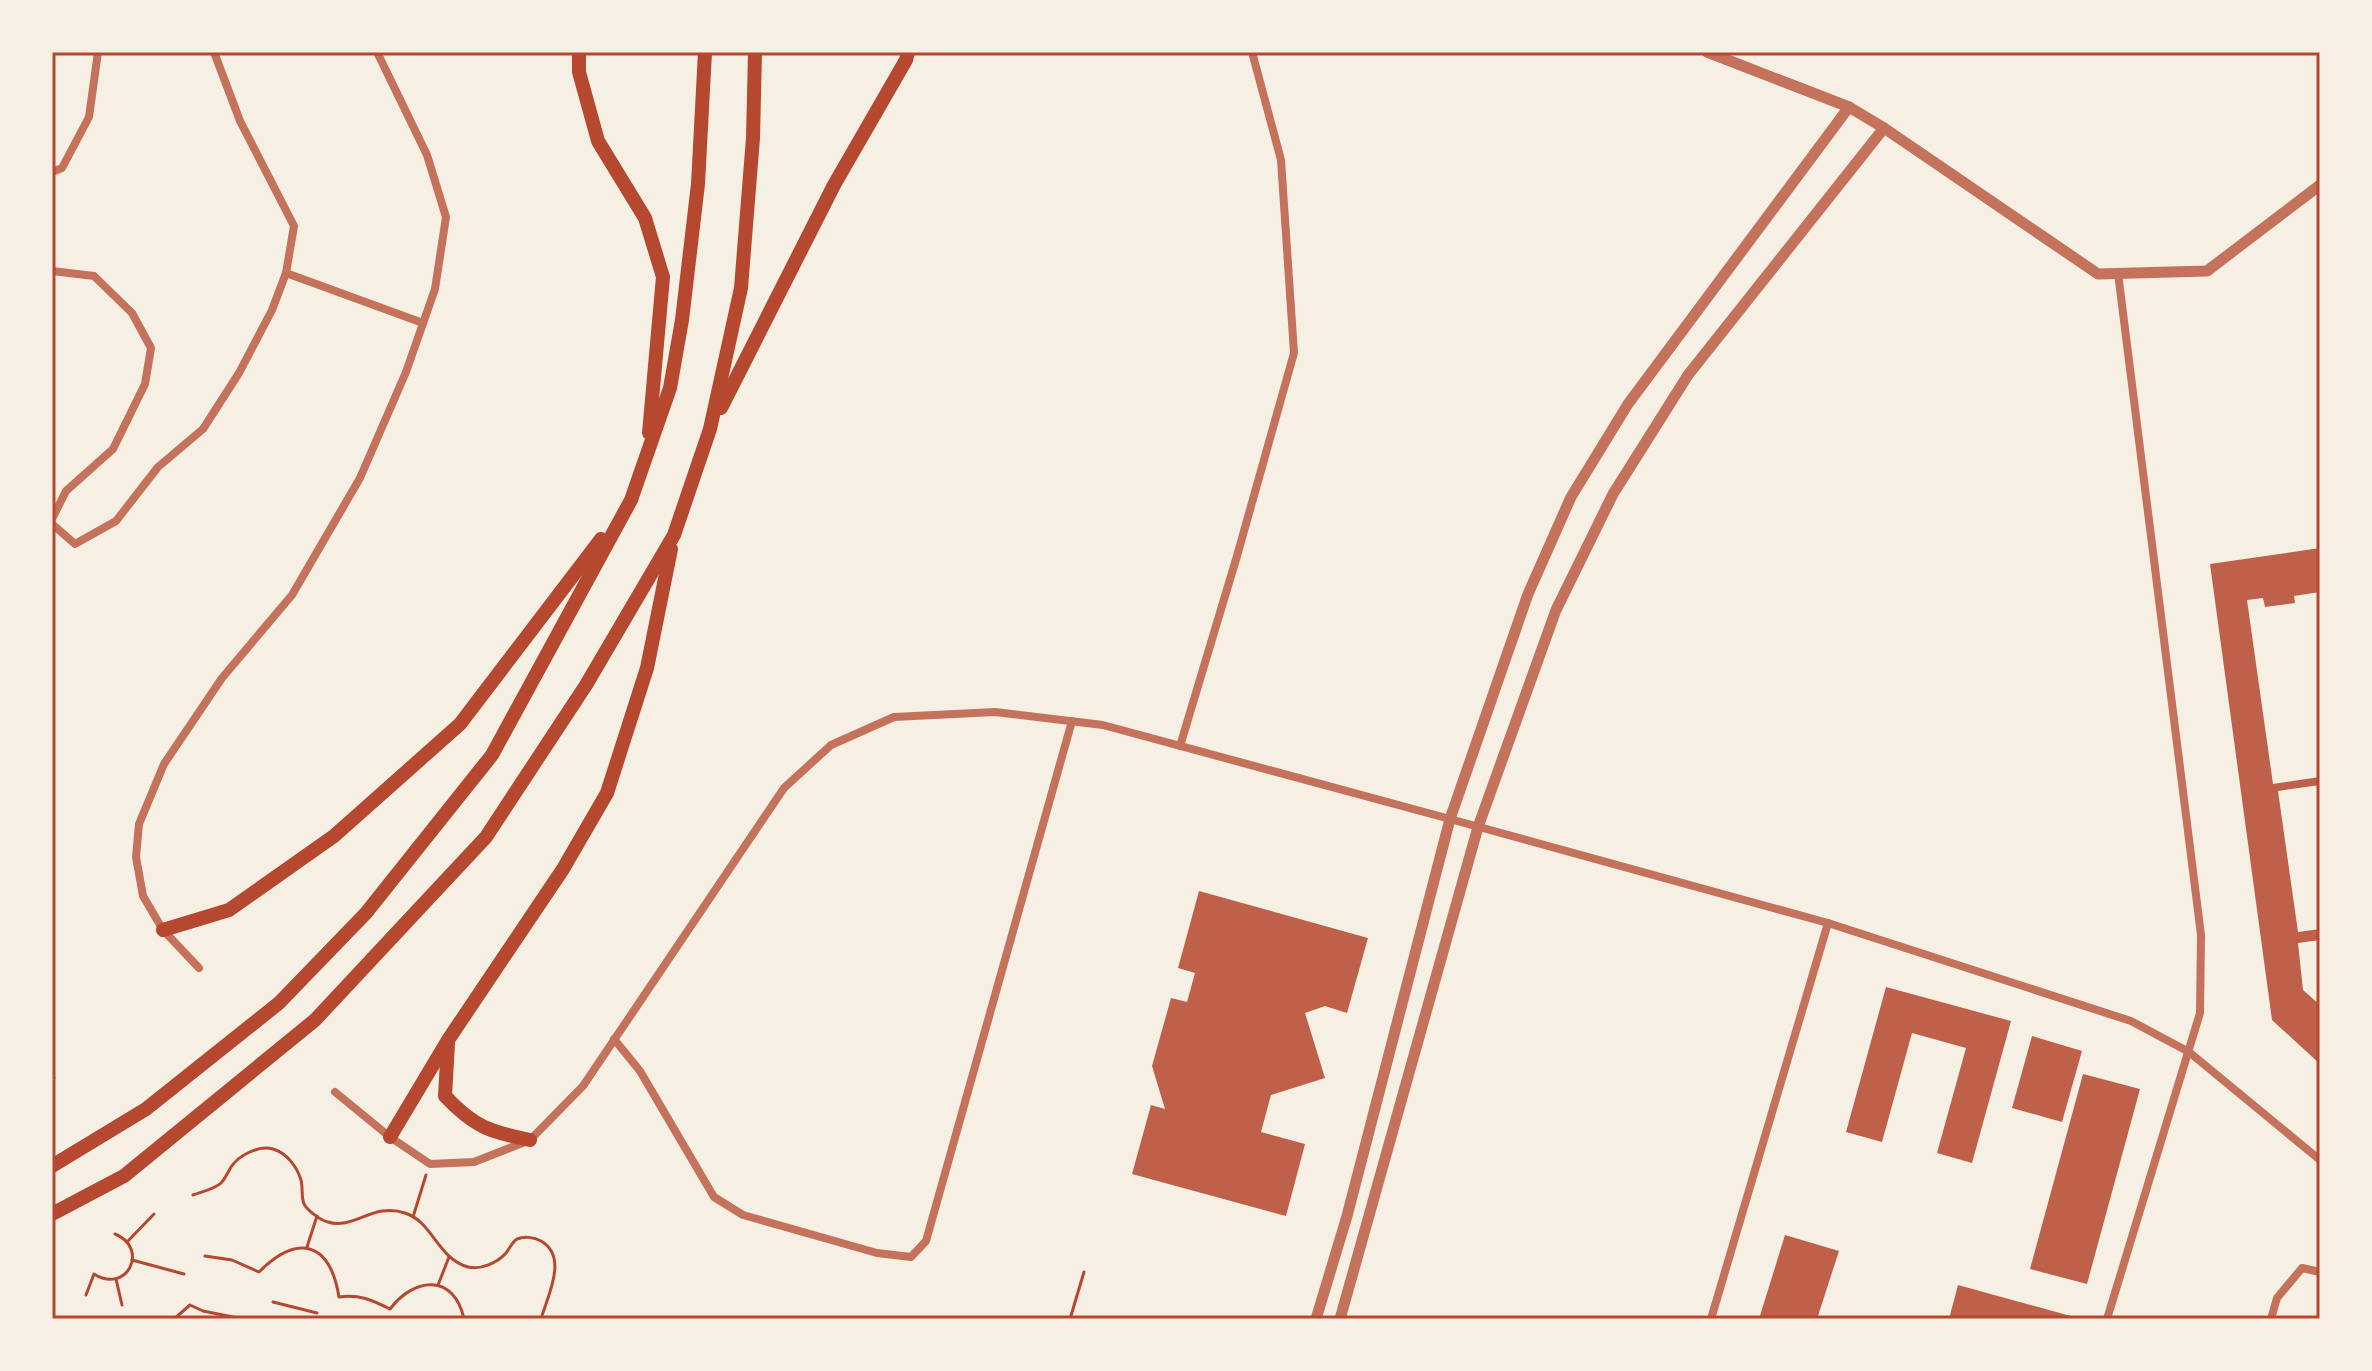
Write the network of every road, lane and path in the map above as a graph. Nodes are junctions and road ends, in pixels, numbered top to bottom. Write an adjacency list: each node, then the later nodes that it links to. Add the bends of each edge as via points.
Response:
1 (98, 52): 12 (street, via 89,117 62,168)
2 (214, 52): 15 (street, via 240,121 294,226)
3 (377, 52): 17 (street, via 427,155 446,217 435,289)
4 (579, 52): 19 (highway, via 579,72 598,141 645,218 663,277)
5 (705, 52): 19 (highway, via 698,184 682,320 670,388)
6 (755, 52): 18 (highway, via 741,288)
7 (908, 52): 18 (highway)
8 (1252, 52): 24 (street, via 1281,160 1294,353)
9 (1707, 52): 10 (street)
10 (1849, 107): 11 (street); 25 (street, via 1628,404 1571,497 1528,594)
11 (1884, 128): 16 (street, via 2098,274); 26 (street, via 1688,375 1613,494 1556,610)
12 (52, 172)
13 (2320, 185): 16 (street, via 2207,271)
14 (52, 271): 21 (street, via 94,276 132,313 151,348 145,384 113,449 66,491)
15 (286, 273): 17 (street); 21 (street, via 239,373 203,429 158,467 116,521 75,544)
16 (2118, 273): 32 (street, via 2201,935 2200,1013)
17 (423, 323): 28 (street, via 360,478 292,595 222,678 164,764 139,824 136,857 143,896)
18 (710, 429): 22 (highway)
19 (647, 453): 20 (highway)
20 (631, 500): 28 (highway, via 460,724 334,836 229,910); 38 (highway, via 492,755 366,913 279,1003 146,1109)
21 (52, 521)
22 (674, 535): 31 (highway, via 647,668 607,793 563,869); 40 (highway, via 586,685 486,837 315,1020 124,1176)
23 (1072, 721): 24 (street); 30 (street, via 995,712 894,717 831,745 784,788); 30 (street, via 926,1241 911,1257 877,1253 743,1215 714,1197 640,1071)
24 (1180, 746): 25 (street)
25 (1450, 819): 26 (street); 64 (street)
26 (1478, 827): 27 (street); 65 (street)
27 (1828, 923): 32 (street, via 2131,1021); 66 (street)
28 (163, 930): 29 (street)
29 (199, 968)
30 (614, 1039): 35 (street, via 583,1086)
31 (448, 1040): 34 (highway); 35 (highway, via 445,1096 465,1117 493,1132)
32 (2189, 1052): 36 (street); 67 (street)
33 (335, 1092): 34 (street)
34 (390, 1137): 37 (street)
35 (530, 1140): 37 (street, via 474,1162)
36 (2320, 1160)
37 (430, 1164): 43 (path)
38 (52, 1166)
39 (193, 1195): 42 (path, via 221,1184 233,1163 252,1150 272,1149 289,1158 301,1179 304,1204)
40 (52, 1214)
41 (154, 1214): 45 (path)
42 (317, 1216): 43 (path, via 330,1223 352,1221 383,1209); 46 (path)
43 (413, 1217): 48 (path, via 423,1222)
44 (115, 1234): 45 (path)
45 (127, 1242): 49 (path)
46 (307, 1248): 47 (path, via 285,1251 259,1272); 54 (path, via 331,1266 339,1297 368,1297 390,1309 409,1290)
47 (205, 1256)
48 (449, 1257): 54 (path); 62 (path, via 470,1268 490,1265 514,1241 541,1240 551,1251 556,1272)
49 (132, 1260): 52 (path); 53 (path, via 129,1271)
50 (1084, 1272): 63 (path)
51 (2320, 1272): 68 (street, via 2302,1268 2277,1298)
52 (184, 1274)
53 (116, 1279): 55 (path, via 94,1274); 57 (path)
54 (438, 1285): 61 (path, via 455,1296)
55 (86, 1295)
56 (273, 1302): 58 (path)
57 (122, 1305)
58 (317, 1313)
59 (174, 1319): 60 (path, via 190,1305)
60 (243, 1319)
61 (464, 1319)
62 (541, 1319)
63 (1070, 1319)
64 (1316, 1319)
65 (1340, 1319)
66 (1711, 1319)
67 (2107, 1319)
68 (2271, 1319)

